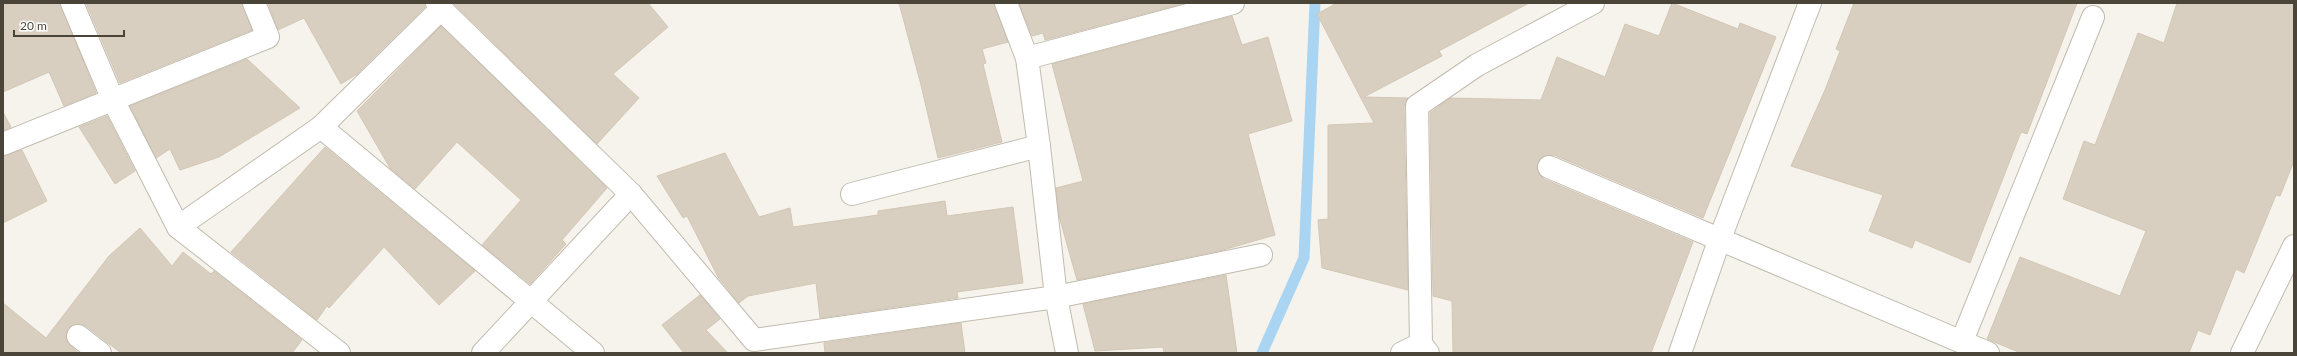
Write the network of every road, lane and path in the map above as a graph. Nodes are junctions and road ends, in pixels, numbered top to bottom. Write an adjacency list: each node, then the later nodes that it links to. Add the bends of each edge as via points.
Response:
1 (72, 3): 10 (street)
2 (254, 3): 10 (street, via 268,37)
3 (1006, 3): 9 (street)
4 (1233, 3): 9 (street)
5 (1593, 3): 25 (street, via 1477,65 1417,106)
6 (1810, 3): 18 (street)
7 (439, 6): 11 (street); 15 (street)
8 (2093, 17): 24 (street)
9 (1027, 58): 13 (street)
10 (113, 100): 12 (street); 17 (street)
11 (321, 127): 17 (street); 22 (street)
12 (3, 144)
13 (1040, 146): 16 (street); 21 (street)
14 (1549, 167): 18 (street)
15 (630, 194): 21 (street, via 754,340); 22 (street)
16 (852, 194)
17 (178, 227): 27 (street)
18 (1719, 241): 24 (street); 32 (street)
19 (2294, 246): 34 (street)
20 (1261, 255): 21 (street)
21 (1056, 296): 30 (street)
22 (530, 301): 28 (street); 29 (street)
23 (78, 336): 26 (street)
24 (1962, 341): 33 (street)
25 (1425, 349): 31 (street)
26 (100, 353)
27 (339, 353)
28 (483, 353)
29 (593, 353)
30 (1067, 353)
31 (1402, 353)
32 (1680, 353)
33 (1988, 353)
34 (2242, 353)

